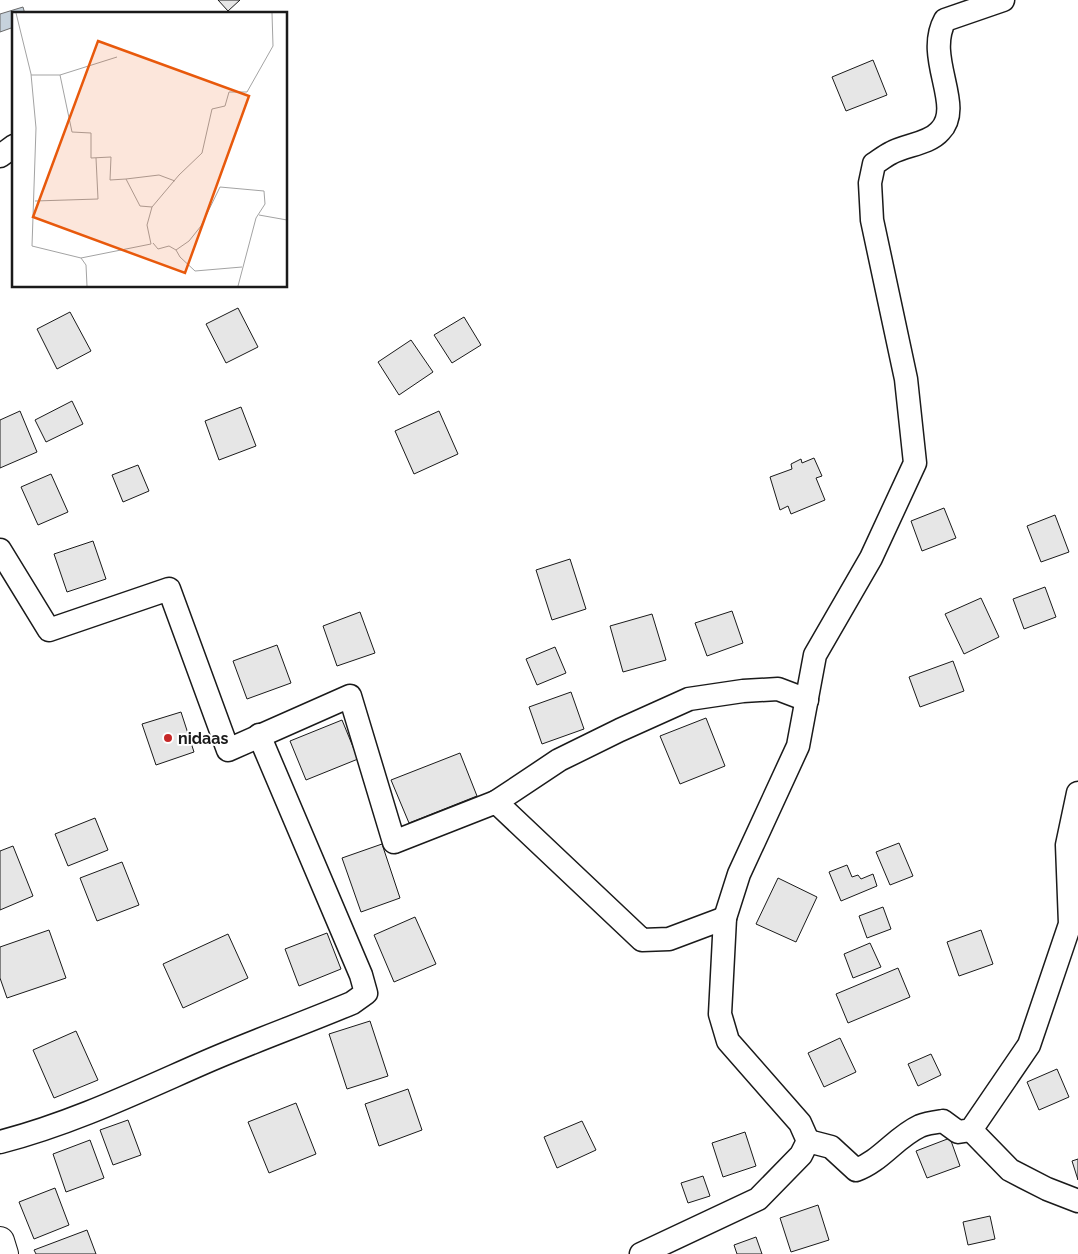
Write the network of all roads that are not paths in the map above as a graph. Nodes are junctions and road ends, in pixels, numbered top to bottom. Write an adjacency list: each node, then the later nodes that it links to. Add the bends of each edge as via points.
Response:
1 (1003, 0): 5 (street, via 945,20 937,45 947,93 948,118 940,132 874,164 870,183 872,220 906,379 915,463 871,558 815,655)
2 (12, 147): 3 (street)
3 (0, 156)
4 (0, 550): 6 (street, via 49,630 168,589 228,750)
5 (807, 700): 8 (street, via 778,689 689,699 560,760); 9 (street, via 798,746 739,874)
6 (259, 735): 8 (street, via 350,696 394,842); 12 (street, via 314,859 366,993 352,1003 133,1094 28,1135)
7 (1078, 793): 10 (street, via 1067,845 1070,924 1029,1045)
8 (496, 802): 9 (street, via 642,940 669,939)
9 (725, 918): 11 (street, via 720,1014 728,1040 800,1123)
10 (972, 1130): 11 (street, via 958,1132 943,1121 921,1125 870,1165 856,1170 831,1147); 13 (street, via 1010,1170)
11 (808, 1141): 16 (street, via 801,1155 758,1200)
12 (0, 1142)
13 (1078, 1201)
14 (0, 1241): 15 (main road)
15 (4, 1254)
16 (641, 1254)

